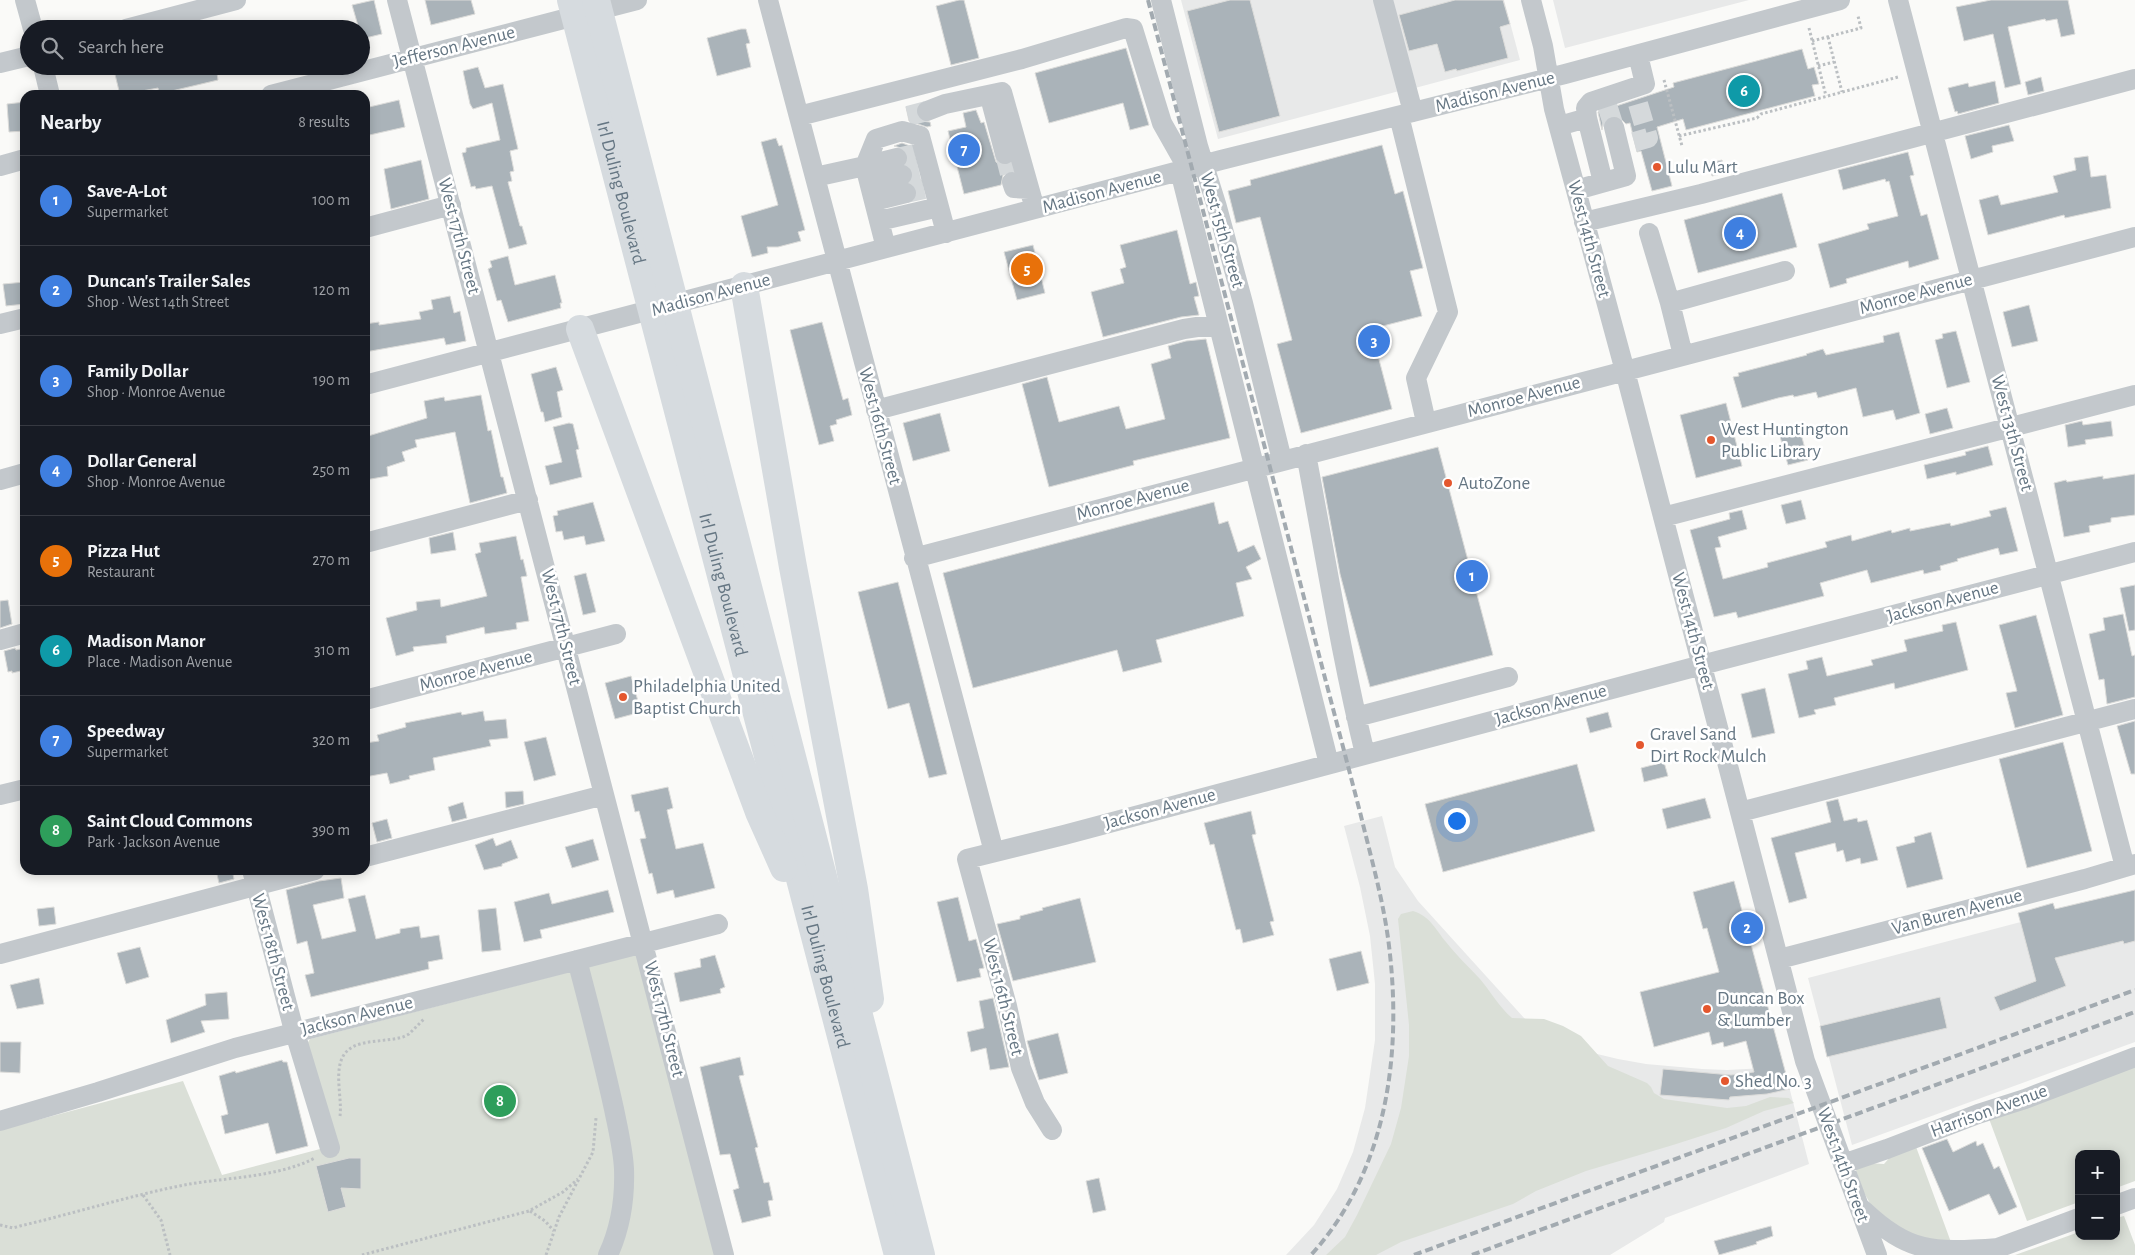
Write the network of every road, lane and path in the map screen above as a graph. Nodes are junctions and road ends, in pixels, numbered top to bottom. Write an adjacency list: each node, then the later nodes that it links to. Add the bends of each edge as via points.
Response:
1 (25, 0): 14 (street)
2 (236, 0): 15 (street)
3 (397, 0): 21 (street, West 17th Street)
4 (571, 0): 33 (highway, Irl Duling Boulevard)
5 (596, 0): 33 (highway, Irl Duling Boulevard)
6 (638, 0): 21 (street, Jefferson Avenue)
7 (768, 0): 41 (street, West 16th Street)
8 (1161, 0): 52 (street, West 15th Street)
9 (1384, 0): 40 (street)
10 (1531, 0): 31 (street, West 14th Street)
11 (1840, 0): 19 (street, Madison Avenue)
12 (1898, 0): 44 (street, West 13th Street)
13 (1858, 16): 17 (path, via 1861,28)
14 (31, 20)
15 (160, 20)
16 (1809, 28): 18 (path)
17 (1828, 37): 18 (path); 22 (path)
18 (1812, 41): 25 (path)
19 (1638, 55): 24 (street, Madison Avenue); 39 (street, via 1645,84 1635,93)
20 (20, 58): 23 (street)
21 (412, 58): 26 (street, Jefferson Avenue); 58 (street, West 17th Street)
22 (1834, 62): 25 (path); 36 (path)
23 (0, 63)
24 (1596, 66): 31 (street, Madison Avenue); 39 (street)
25 (1818, 66): 38 (path)
26 (370, 69)
27 (45, 75): 34 (street)
28 (347, 75): 35 (street, Jefferson Avenue)
29 (1663, 76): 46 (path)
30 (1898, 77): 36 (path)
31 (1548, 78): 40 (street, Madison Avenue); 43 (street, West 14th Street)
32 (2135, 79): 44 (street)
33 (606, 84): 78 (highway, Irl Duling Boulevard)
34 (49, 90)
35 (289, 90)
36 (1842, 92): 38 (path)
37 (989, 94): 45 (street, via 896,120); 49 (street); 60 (street, via 1002,92 1021,186)
38 (1826, 96): 46 (path, via 1761,114 1757,118)
39 (1606, 101): 42 (street, via 1591,102 1586,108)
40 (1406, 114): 52 (street, Madison Avenue); 84 (street, via 1448,312 1416,378)
41 (799, 116): 52 (street, via 1022,59 1126,28 1133,30 1139,42 1162,123); 54 (street, West 16th Street)
42 (1587, 118): 43 (street); 55 (street)
43 (1559, 126): 57 (street, West 14th Street)
44 (1933, 131): 62 (street); 70 (street, West 13th Street)
45 (892, 134): 53 (street, via 902,131 920,136); 56 (street, via 876,139)
46 (1679, 136): 48 (path)
47 (1622, 138): 55 (street, via 1626,176)
48 (1682, 146)
49 (1005, 154)
50 (20, 160): 51 (street)
51 (0, 166)
52 (1191, 168): 60 (street, Madison Avenue); 75 (street); 87 (street, West 15th Street, via 1243,303)
53 (916, 172): 56 (street); 56 (street); 59 (street)
54 (815, 177): 56 (street); 68 (street, West 16th Street)
55 (1603, 182): 57 (street)
56 (870, 184): 61 (street)
57 (1576, 190): 62 (street, West 14th Street)
58 (451, 205): 63 (street); 77 (street, West 17th Street)
59 (938, 207): 61 (street); 64 (street)
60 (1035, 209): 64 (street, Madison Avenue)
61 (879, 221): 67 (street)
62 (1584, 222): 80 (street, West 14th Street)
63 (370, 227)
64 (946, 233): 67 (street, Madison Avenue)
65 (1649, 233): 72 (street)
66 (2135, 237): 70 (street, Monroe Avenue)
67 (886, 248): 68 (street, Madison Avenue)
68 (837, 262): 71 (street, Madison Avenue); 83 (street, West 16th Street)
69 (1785, 271): 72 (street)
70 (1971, 280): 79 (street, Monroe Avenue); 85 (street, West 13th Street)
71 (744, 286): 76 (street, Madison Avenue); 127 (highway, via 854,889)
72 (1670, 303): 79 (street)
73 (20, 319): 74 (street)
74 (0, 324)
75 (1219, 327): 83 (street, via 1184,330); 88 (street)
76 (580, 329): 77 (street, Madison Avenue); 120 (highway, via 759,812)
77 (489, 352): 81 (street, Madison Avenue); 91 (street, West 17th Street)
78 (676, 355): 120 (highway, Irl Duling Boulevard); 127 (highway, Irl Duling Boulevard)
79 (1683, 356): 80 (street, Monroe Avenue)
80 (1625, 370): 84 (street, Monroe Avenue); 92 (street, West 14th Street)
81 (370, 384)
82 (2135, 395): 85 (street)
83 (876, 410): 95 (street, West 16th Street)
84 (1426, 422): 86 (street, Monroe Avenue)
85 (2010, 427): 92 (street); 96 (street, West 13th Street)
86 (1306, 454): 87 (street, Monroe Avenue); 105 (street)
87 (1282, 460): 88 (street, Monroe Avenue)
88 (1254, 468): 95 (street, Monroe Avenue); 108 (street)
89 (20, 474): 90 (street)
90 (0, 480)
91 (528, 500): 93 (street); 100 (street, West 17th Street)
92 (1663, 517): 101 (street, West 14th Street)
93 (370, 542)
94 (2135, 552): 96 (street, Jackson Avenue)
95 (914, 558): 113 (street, West 16th Street)
96 (2049, 574): 101 (street, Jackson Avenue); 106 (street, West 13th Street)
97 (20, 634): 99 (street)
98 (616, 634): 100 (street, Monroe Avenue)
99 (0, 640)
100 (566, 647): 103 (street, Monroe Avenue); 111 (street, West 17th Street)
101 (1702, 665): 107 (street, Jackson Avenue); 112 (street, West 14th Street)
102 (1508, 677): 105 (street)
103 (370, 699)
104 (2135, 709): 106 (street)
105 (1356, 717): 107 (street)
106 (2087, 722): 112 (street); 116 (street, West 13th Street)
107 (1365, 754): 108 (street, Jackson Avenue)
108 (1329, 764): 113 (street, Jackson Avenue)
109 (20, 790): 110 (street)
110 (0, 795)
111 (604, 795): 114 (street); 121 (street, West 17th Street)
112 (1740, 812): 123 (street, West 14th Street)
113 (994, 852): 115 (street, Jackson Avenue)
114 (370, 856)
115 (967, 858): 130 (street, West 16th Street, via 1021,1068 1035,1103)
116 (2130, 865): 123 (street, Van Buren Avenue)
117 (277, 875): 118 (street)
118 (254, 878): 122 (street, via 192,904); 125 (street, West 18th Street)
119 (718, 924): 121 (street, Jackson Avenue)
120 (814, 934): 147 (highway, Irl Duling Boulevard)
121 (644, 942): 124 (street, Jackson Avenue); 146 (street, West 17th Street)
122 (0, 954)
123 (1779, 959): 132 (street, West 14th Street, via 1806,1061)
124 (577, 960): 125 (street, Jackson Avenue); 145 (street, via 603,1058 624,1169 622,1210)
125 (295, 1032): 129 (street, Jackson Avenue); 131 (street, West 18th Street)
126 (2135, 1057): 132 (street, Harrison Avenue)
127 (884, 1110): 148 (highway, Irl Duling Boulevard)
128 (596, 1115): 133 (path, via 594,1152)
129 (0, 1121)
130 (1052, 1130)
131 (330, 1148)
132 (1842, 1164): 137 (street, West 14th Street)
133 (580, 1177): 138 (path, via 563,1192); 140 (path)
134 (143, 1195): 142 (path, via 161,1220)
135 (2135, 1198): 136 (street)
136 (2120, 1204)
137 (1858, 1205): 141 (street, via 1883,1228 1915,1246 1955,1251); 149 (street); 150 (street, West 14th Street)
138 (529, 1211): 140 (path); 143 (path)
139 (2075, 1219): 141 (street)
140 (554, 1231): 144 (path)
141 (1998, 1248): 151 (street)
142 (170, 1255)
143 (362, 1255)
144 (546, 1255)
145 (608, 1255)
146 (724, 1255)
147 (898, 1255)
148 (921, 1255)
149 (1861, 1255)
150 (1877, 1255)
151 (1978, 1255)

